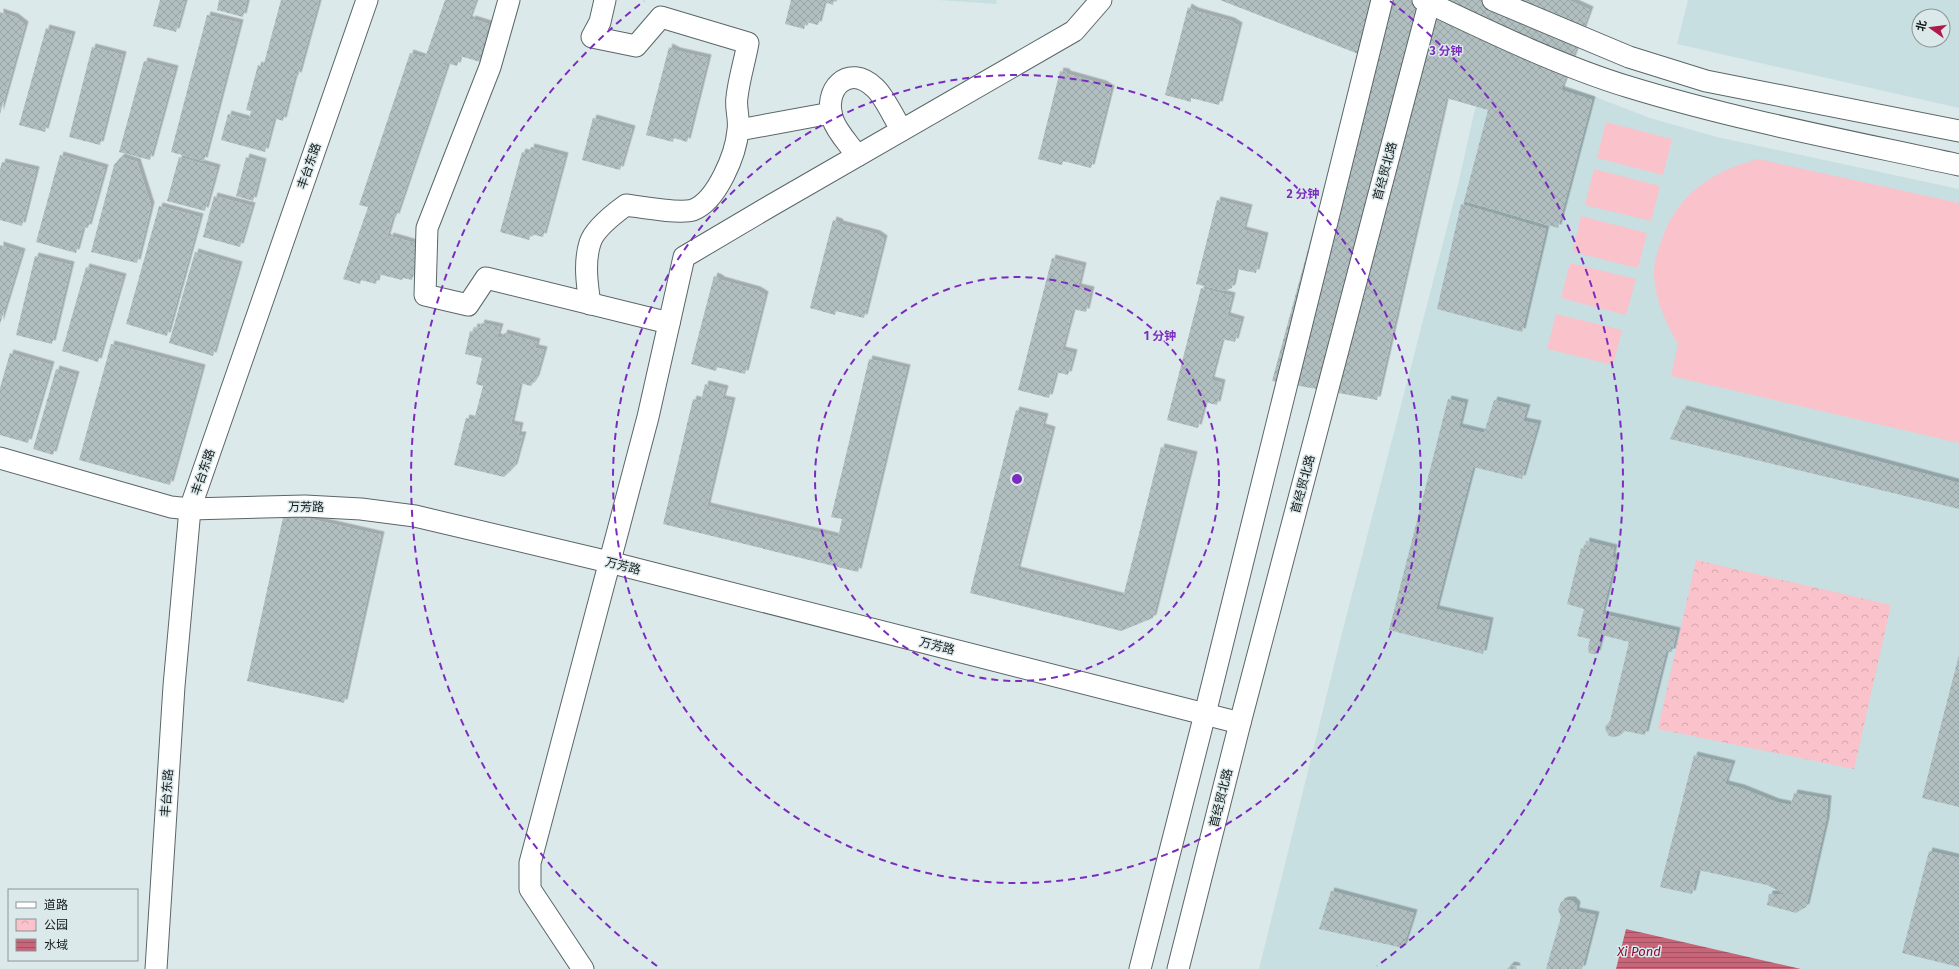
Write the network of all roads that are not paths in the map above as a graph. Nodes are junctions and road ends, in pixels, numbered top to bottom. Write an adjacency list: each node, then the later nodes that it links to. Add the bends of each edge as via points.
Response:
1 (367, 0): 19 (street, 丰台东路)
2 (509, 0): 16 (street, via 490,67 427,228 425,295 468,305 486,278)
3 (605, 0): 11 (street, via 600,22 592,37 636,46 661,17 748,43 736,98)
4 (1101, 0): 12 (street, via 1074,31)
5 (1382, 0): 21 (street)
6 (1493, 0): 8 (street)
7 (1428, 1): 9 (street); 22 (street, 首经贸北路)
8 (1572, 34): 9 (street, via 1565,39 1562,46); 13 (street, via 1629,57 1706,81)
9 (1563, 63): 15 (street, via 1628,87 1721,113)
10 (831, 113): 11 (street); 12 (street, via 833,92 841,81 853,77 862,79 876,89); 14 (street, via 833,121)
11 (739, 130): 16 (street, via 731,162 713,193 701,205 692,210 682,211 626,205 609,217 590,242 586,275)
12 (902, 130): 14 (street)
13 (1959, 131)
14 (857, 156): 17 (street, via 684,257)
15 (1959, 165)
16 (590, 304): 17 (street)
17 (669, 323): 20 (street, via 648,417)
18 (0, 458): 19 (street, 万芳路, via 153,502)
19 (190, 509): 20 (street, 万芳路, via 305,506 389,512); 23 (street, 丰台东路, via 174,686)
20 (610, 562): 21 (street, 万芳路); 24 (street, via 530,863 530,889)
21 (1205, 714): 22 (street, 万芳路); 25 (street)
22 (1240, 723): 26 (street, 首经贸北路)
23 (156, 969)
24 (584, 969)
25 (1140, 969)
26 (1178, 969)

